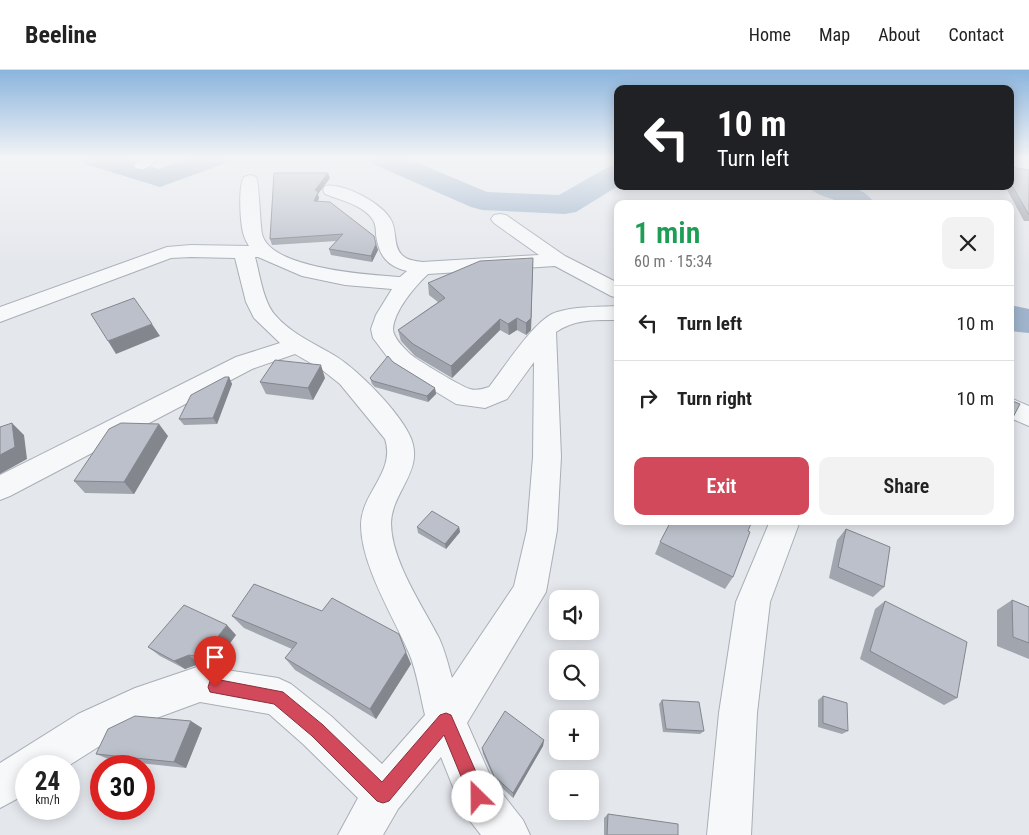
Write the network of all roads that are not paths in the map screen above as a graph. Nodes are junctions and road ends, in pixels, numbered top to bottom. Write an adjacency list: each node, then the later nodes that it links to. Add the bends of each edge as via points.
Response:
1 (249, 194): 4 (street, via 254,236)
2 (341, 194): 6 (street, via 374,210 383,220 387,249 393,258 405,266)
3 (500, 219): 5 (street)
4 (252, 252): 7 (street, via 302,270 345,279); 10 (street, via 167,252); 12 (street, via 257,302 265,318)
5 (558, 260): 6 (street); 8 (street)
6 (422, 268): 7 (street)
7 (405, 284): 11 (street, via 387,314 382,329 384,338 403,361 465,398 485,399 498,393)
8 (609, 288): 11 (street)
9 (614, 313): 11 (street, via 588,314)
10 (0, 315)
11 (552, 324): 17 (street, via 542,530 529,592)
12 (297, 346): 15 (street, via 244,363); 17 (street, via 349,378 397,436 402,450 399,467 380,506 376,522 377,540 385,565 427,653)
13 (1014, 409): 14 (street)
14 (1029, 418)
15 (0, 488)
16 (783, 525): 24 (street, via 753,602 738,713)
17 (446, 721): 21 (street); 23 (street, via 478,797)
18 (49, 755): 21 (street, via 118,715 200,684 278,697)
19 (15, 777): 20 (street)
20 (0, 787)
21 (383, 794): 22 (street)
22 (360, 835)
23 (508, 835)
24 (729, 835)

